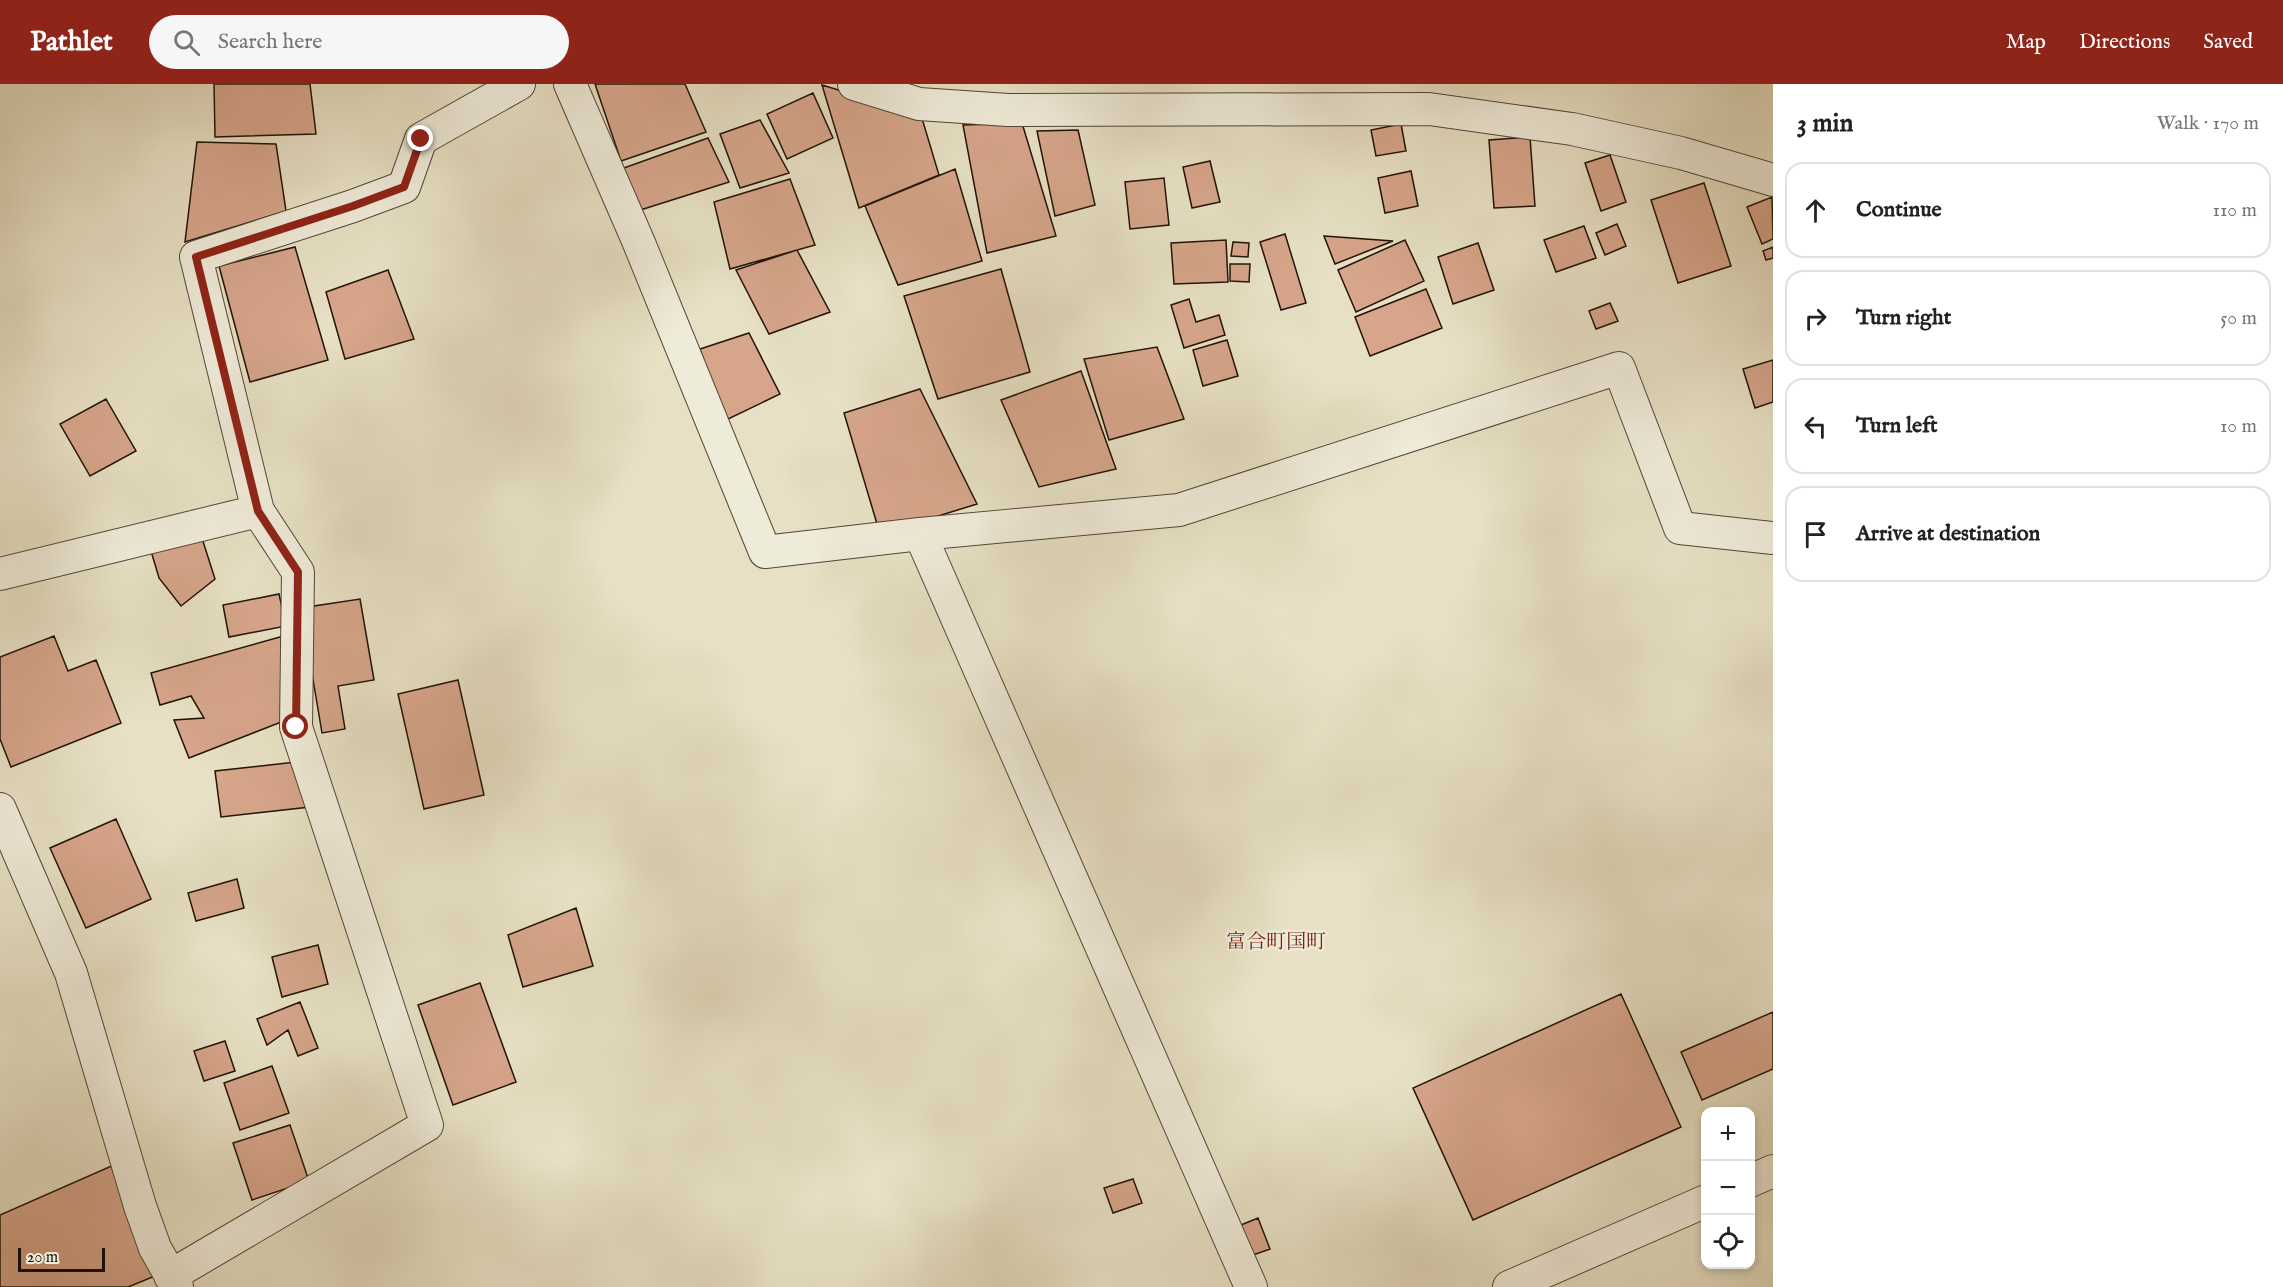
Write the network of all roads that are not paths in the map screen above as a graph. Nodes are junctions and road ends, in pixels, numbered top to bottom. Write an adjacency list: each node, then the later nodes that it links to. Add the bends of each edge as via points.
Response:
1 (519, 84): 5 (street, via 421,139 404,187 196,257)
2 (570, 84): 6 (street, via 765,552)
3 (854, 84): 4 (street, via 919,104 1008,110 1429,109 1572,129 1681,153)
4 (1773, 180)
5 (258, 511): 8 (street); 13 (street, via 298,572 296,727 427,1125)
6 (920, 534): 7 (street, via 1179,510 1619,368 1680,528); 14 (street)
7 (1773, 538)
8 (0, 574)
9 (0, 809): 13 (street, via 71,973 140,1206 155,1248)
10 (1773, 1171): 11 (street)
11 (1755, 1179)
12 (1701, 1203): 15 (street)
13 (173, 1281)
14 (1251, 1287)
15 (1509, 1287)

